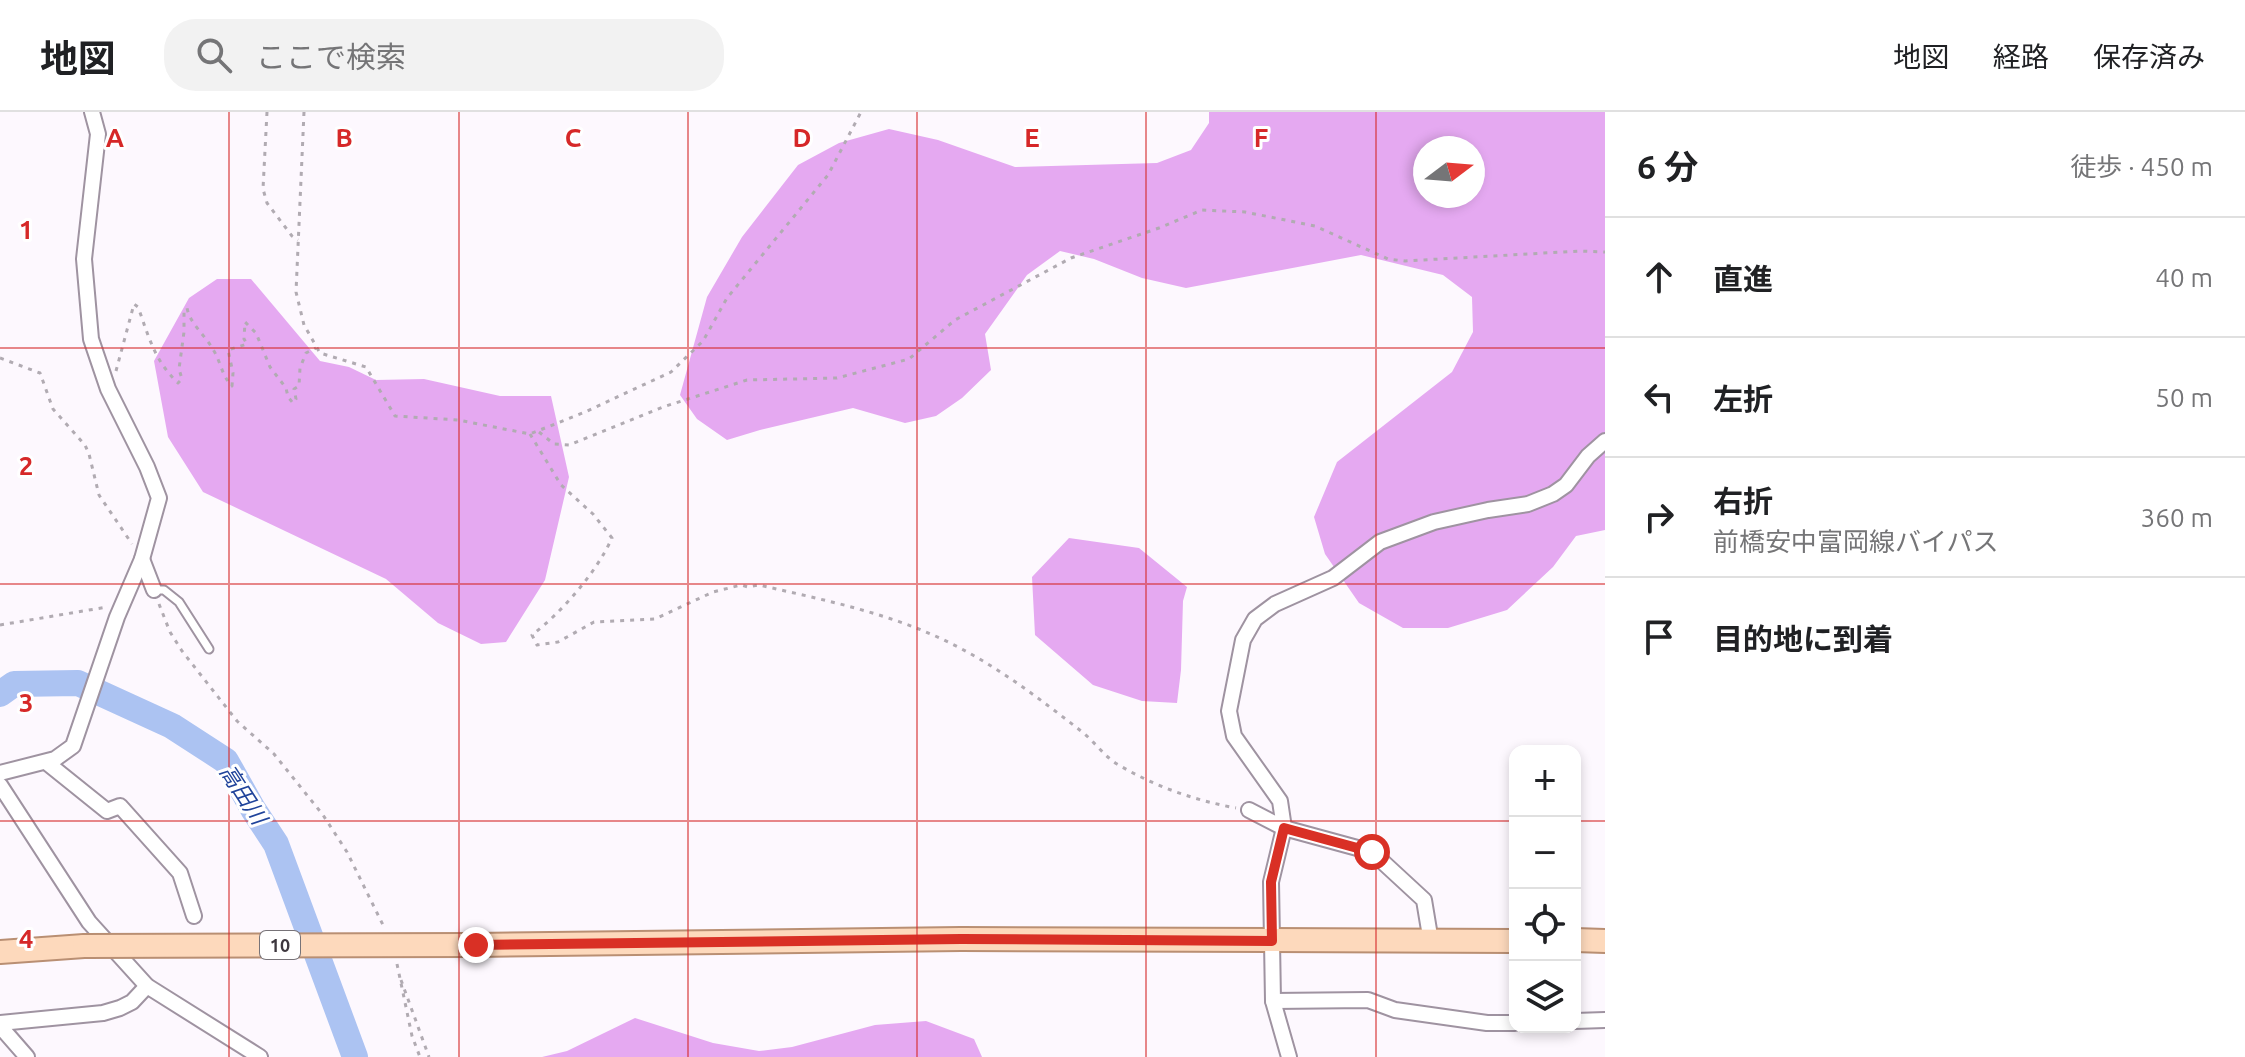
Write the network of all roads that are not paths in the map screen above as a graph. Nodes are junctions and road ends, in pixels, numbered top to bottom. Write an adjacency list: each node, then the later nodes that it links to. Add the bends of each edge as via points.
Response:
1 (92, 112): 3 (street, via 98,134 84,259 91,339 108,389 159,498)
2 (1605, 441): 10 (street, via 1553,494 1528,504 1434,522 1380,542 1333,578 1255,619 1243,640 1229,711 1234,736 1280,801)
3 (142, 559): 4 (street); 6 (street, via 73,746)
4 (154, 590): 5 (lane, via 164,590 179,602)
5 (209, 649)
6 (46, 762): 7 (street); 11 (street, via 107,811 120,806 180,873)
7 (0, 773)
8 (0, 785): 18 (street, via 89,922)
9 (1249, 810): 10 (street)
10 (1284, 828): 13 (street, via 1271,882); 16 (street, via 1372,852 1424,900)
11 (194, 916)
12 (1581, 940): 15 (main road)
13 (1272, 941): 16 (main road, 10); 17 (main road, 10, bridge, via 84,946); 19 (street)
14 (1509, 941): 16 (main road, 10)
15 (1605, 941)
16 (1431, 942)
17 (0, 952)
18 (147, 986): 23 (street, via 132,1002 103,1013); 25 (street)
19 (1273, 1001): 22 (street, via 1368,1000 1395,1010); 26 (street)
20 (1605, 1020): 21 (street)
21 (1581, 1021)
22 (1509, 1023)
23 (0, 1025): 24 (street)
24 (27, 1057)
25 (260, 1057)
26 (1289, 1057)

